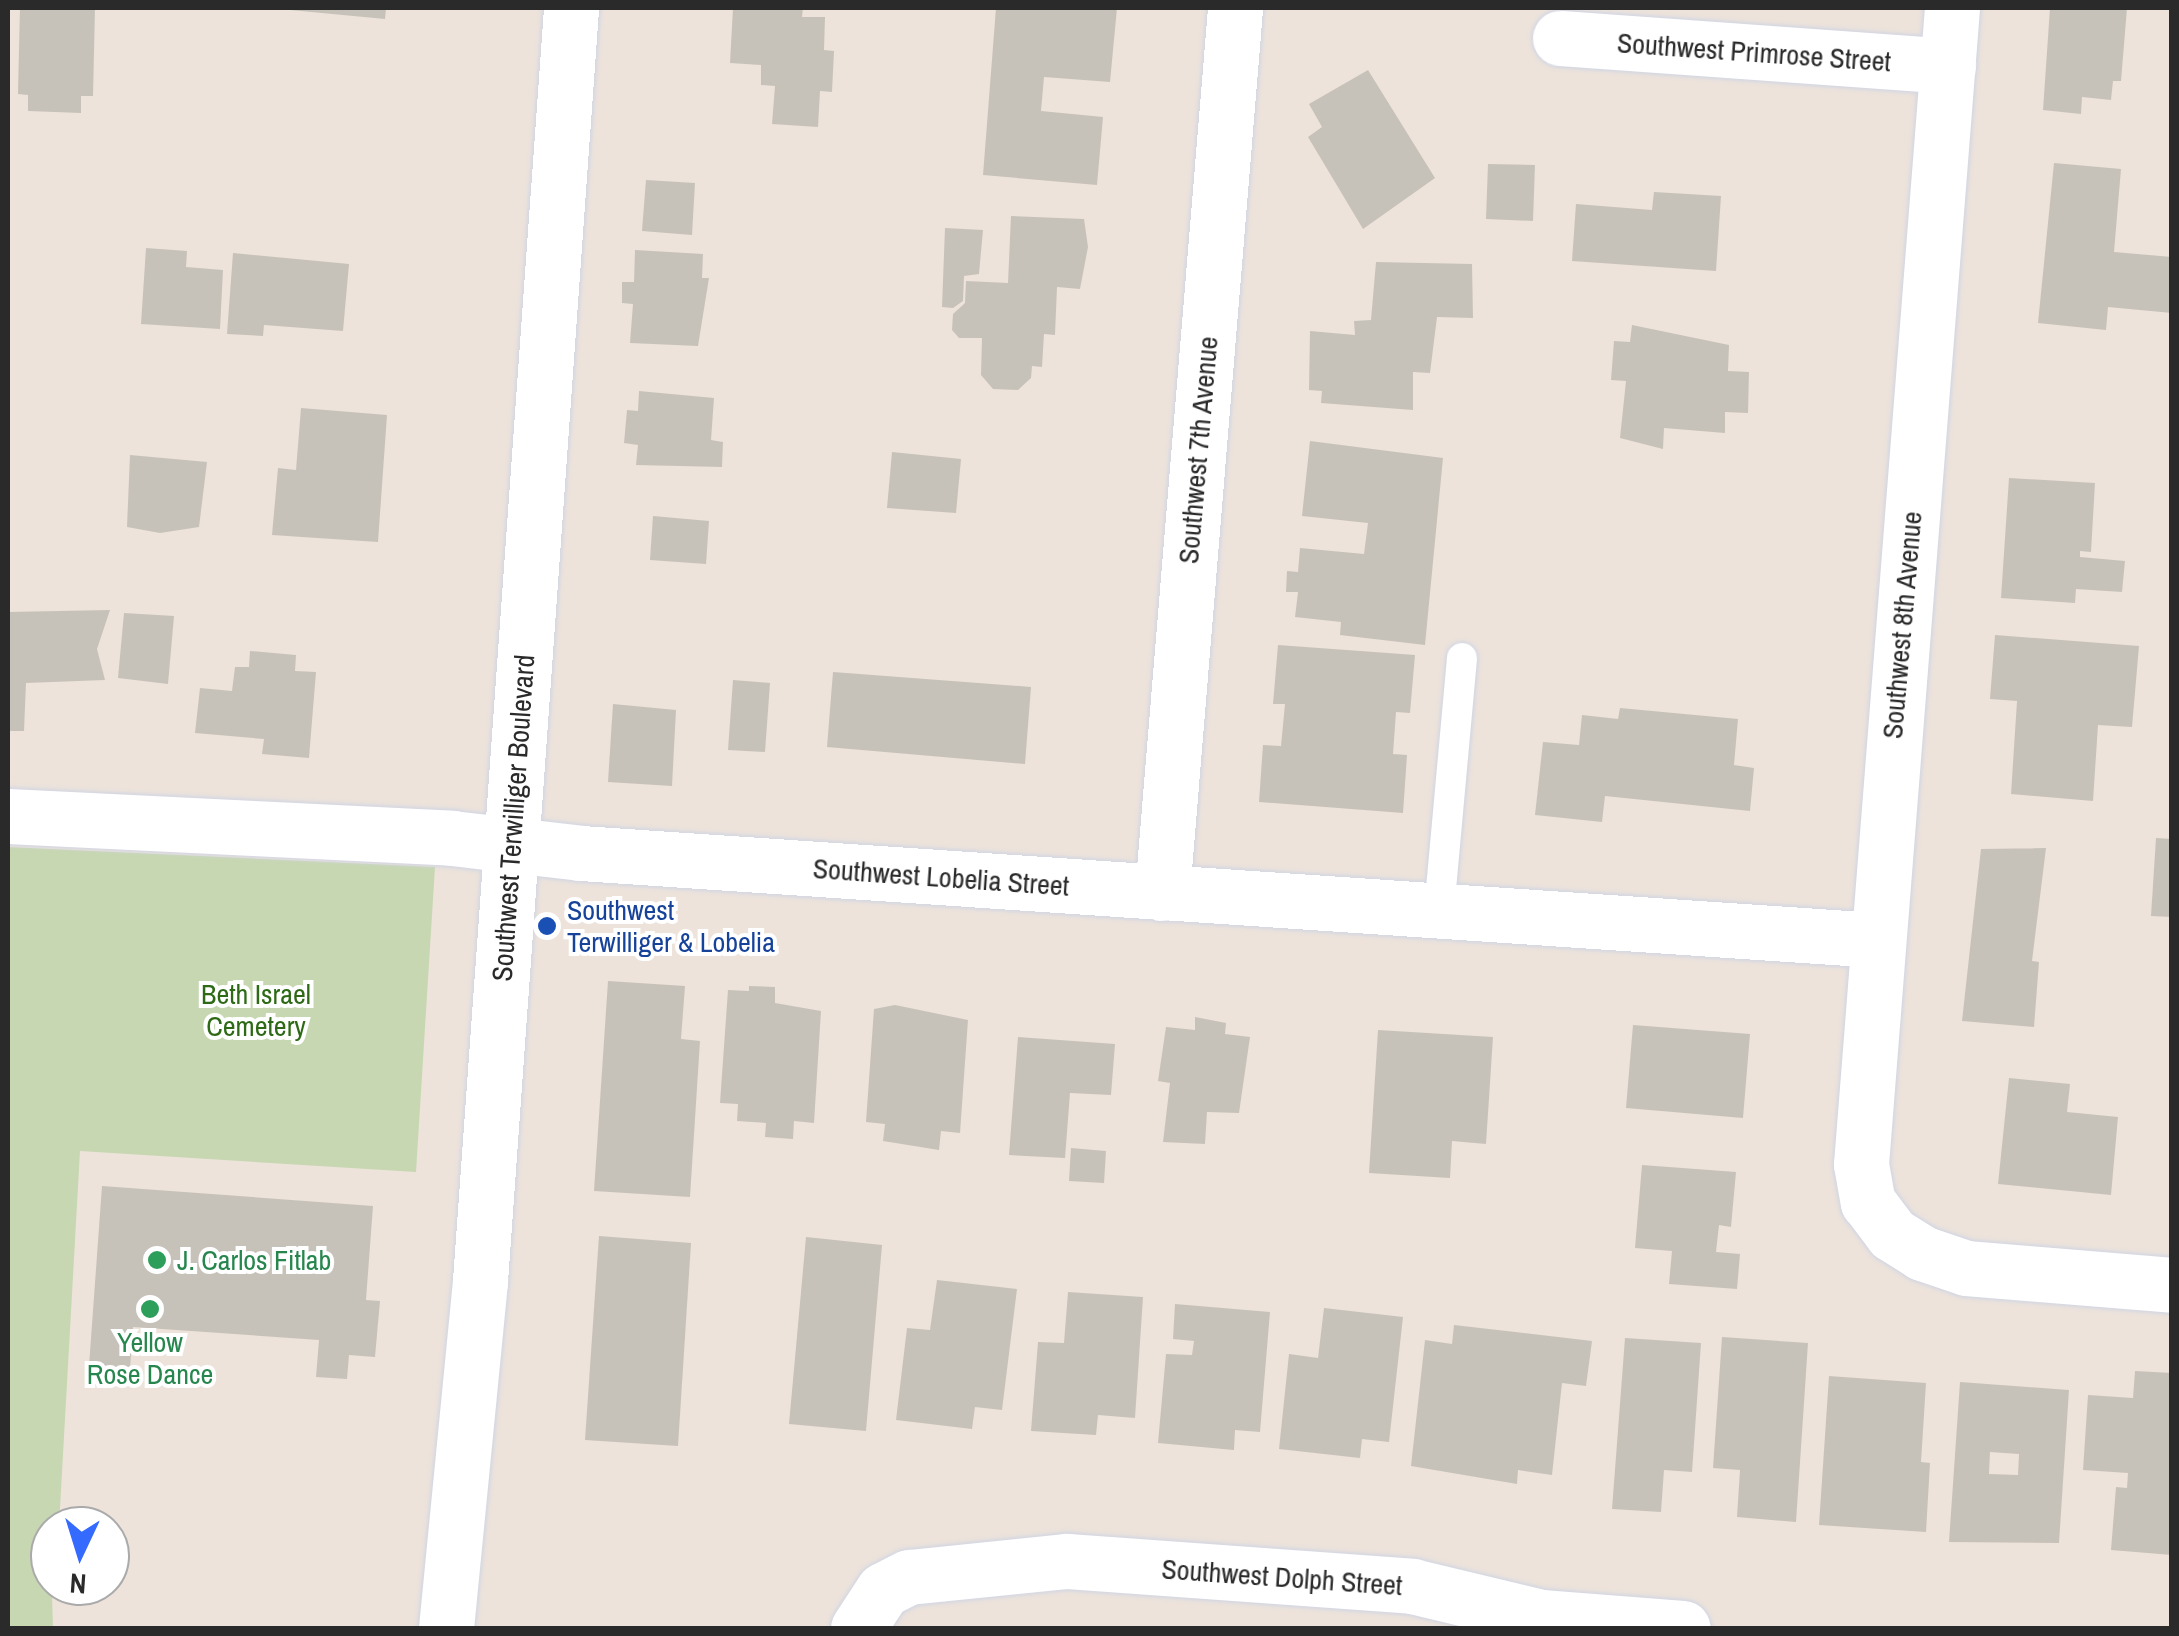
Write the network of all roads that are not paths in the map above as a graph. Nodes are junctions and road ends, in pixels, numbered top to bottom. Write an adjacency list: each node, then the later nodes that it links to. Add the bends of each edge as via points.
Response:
1 (571, 8): 8 (street, Southwest Terwilliger Boulevard)
2 (1235, 8): 9 (street, Southwest 7th Avenue)
3 (1952, 8): 5 (street, Southwest 8th Avenue)
4 (1560, 38): 5 (street, Southwest Primrose Street)
5 (1948, 66): 11 (street, Southwest 8th Avenue)
6 (1462, 658): 10 (lane)
7 (8, 816): 8 (street, Southwest Lobelia Street)
8 (512, 845): 9 (street, Southwest Lobelia Street); 15 (street, Southwest Terwilliger Boulevard)
9 (1162, 892): 10 (street, Southwest Lobelia Street)
10 (1439, 911): 11 (street, Southwest Lobelia Street)
11 (1876, 940): 12 (street, Southwest 8th Avenue, via 1861,1164 1868,1202 1892,1234 1966,1268)
12 (2172, 1284)
13 (870, 1609): 14 (street, Southwest Dolph Street, via 942,1570 1068,1561 1412,1586)
14 (1541, 1623): 16 (street, Southwest Dolph Street)
15 (446, 1628)
16 (1682, 1628)

